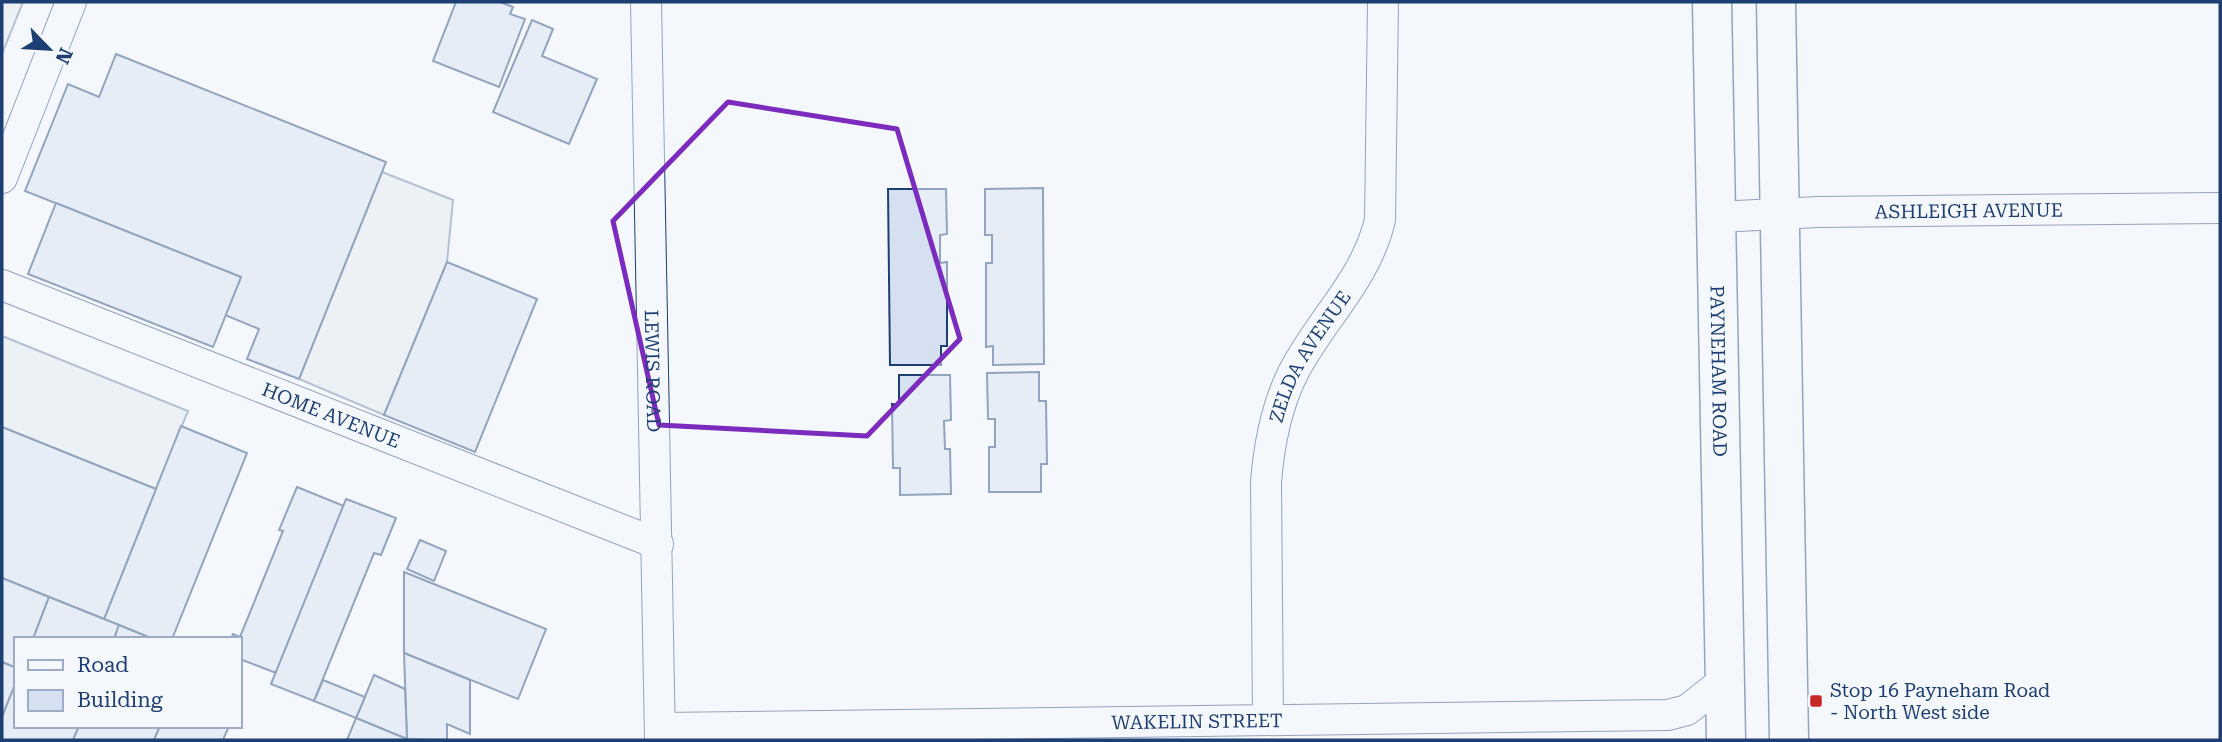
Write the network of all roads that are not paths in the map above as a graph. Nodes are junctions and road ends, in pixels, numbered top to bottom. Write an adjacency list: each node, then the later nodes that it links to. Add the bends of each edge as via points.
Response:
1 (71, 2): 6 (street)
2 (646, 2): 11 (street, LEWIS ROAD)
3 (1383, 2): 13 (street, ZELDA AVENUE, via 1380,220 1373,248 1293,373 1269,451)
4 (1712, 2): 9 (main road, PAYNEHAM ROAD)
5 (1776, 2): 8 (main road)
6 (2, 178)
7 (2220, 208): 8 (street, ASHLEIGH AVENUE)
8 (1780, 213): 9 (street, ASHLEIGH AVENUE); 16 (main road)
9 (1717, 217): 12 (main road, PAYNEHAM ROAD)
10 (2, 285): 11 (street, HOME AVENUE)
11 (658, 544): 14 (street, LEWIS ROAD)
12 (1725, 680): 13 (street, WAKELIN STREET, via 1687,710 1668,715); 15 (main road, PAYNEHAM ROAD)
13 (1268, 720): 14 (street, WAKELIN STREET)
14 (660, 734)
15 (1726, 740)
16 (1789, 740)

